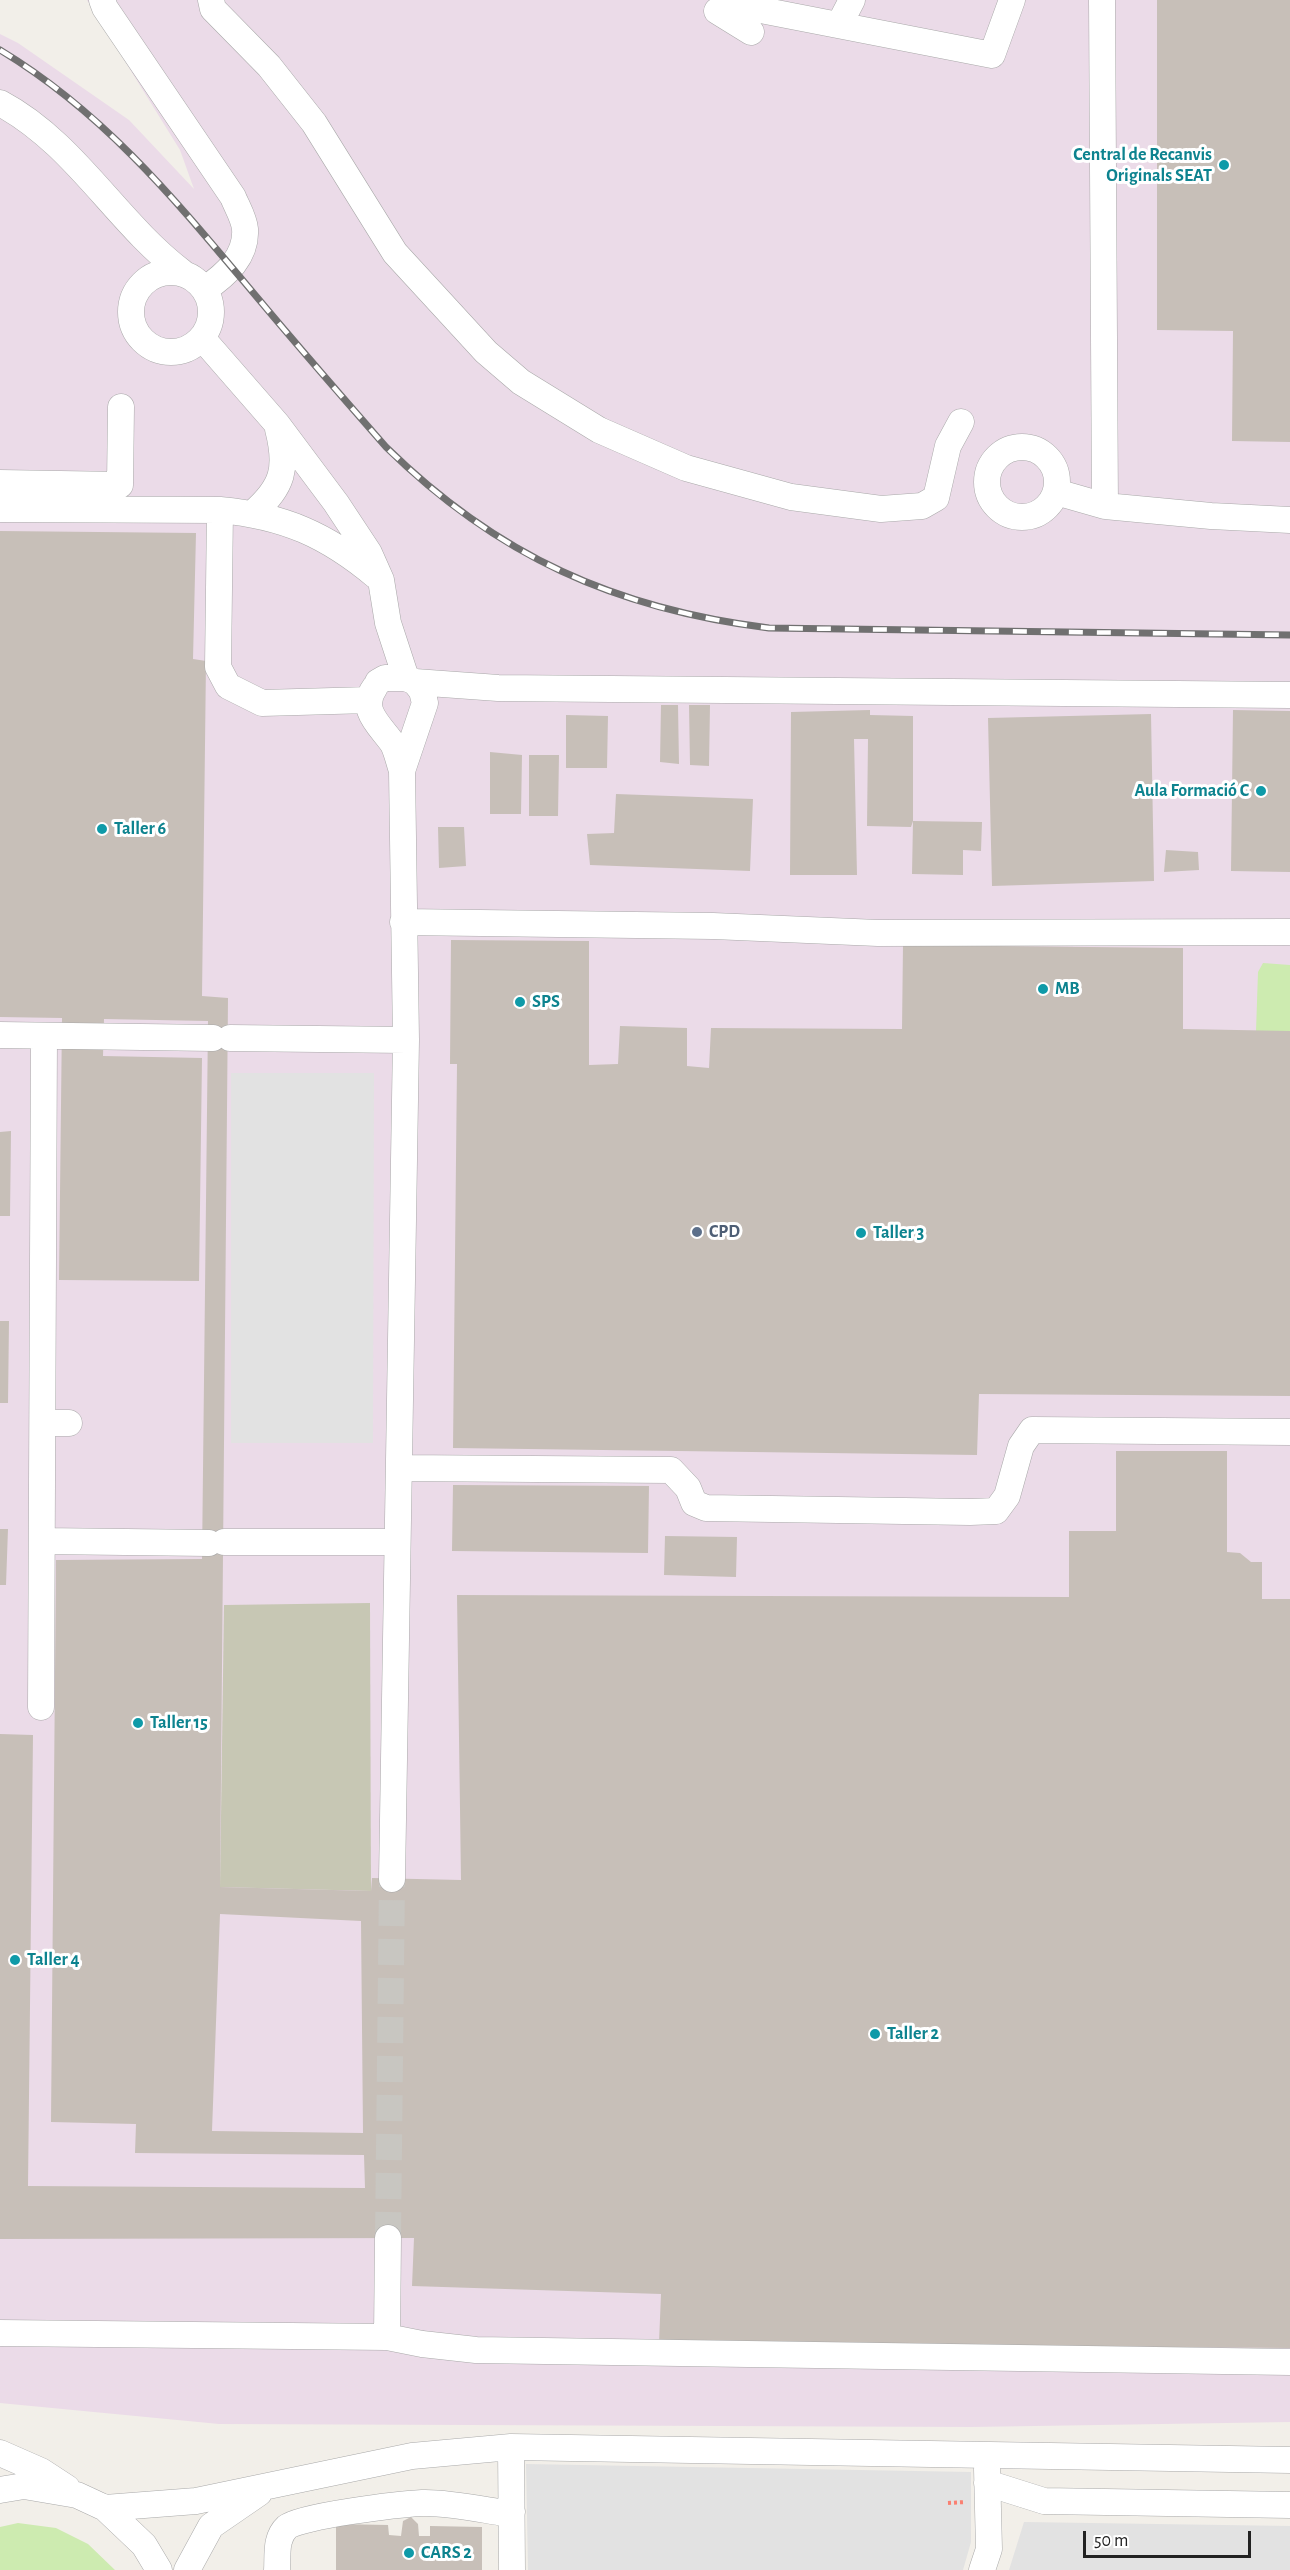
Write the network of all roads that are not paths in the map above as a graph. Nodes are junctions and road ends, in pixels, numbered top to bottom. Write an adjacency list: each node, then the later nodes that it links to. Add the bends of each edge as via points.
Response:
1 (102, 0): 13 (street, via 233,197 245,226 244,246 232,267)
2 (211, 0): 16 (street, via 213,9 269,66 314,123 395,253 486,352 521,382 590,425 686,468 791,497 881,509 922,506 936,498 948,446)
3 (852, 0): 7 (street)
4 (1012, 0): 7 (street, via 992,55)
5 (1102, 0): 20 (street)
6 (718, 4): 7 (street); 8 (street)
7 (839, 25)
8 (751, 32)
9 (0, 103): 10 (street, via 74,159)
10 (139, 231): 11 (street, via 159,255); 12 (street, via 143,261)
11 (182, 272): 12 (street, via 165,271 149,278); 13 (street)
12 (137, 290): 14 (street, via 132,302 133,322 142,340 166,352 192,347)
13 (205, 290): 14 (street, via 212,314)
14 (202, 338): 17 (street)
15 (121, 407): 18 (street, via 120,484)
16 (961, 422)
17 (277, 424): 23 (street, via 282,442 282,474 277,488); 25 (street, via 356,531)
18 (0, 483)
19 (1056, 492): 20 (street)
20 (1106, 506): 24 (street)
21 (0, 509): 22 (street)
22 (220, 510): 23 (street); 27 (street, via 218,667 228,686 262,703)
23 (253, 513): 25 (street, via 329,541)
24 (1290, 519)
25 (381, 580): 26 (street)
26 (388, 623): 27 (street, via 386,657); 29 (street)
27 (374, 691): 29 (street, via 396,677); 30 (street, via 369,710)
28 (1290, 695): 29 (street, via 465,687)
29 (416, 697): 30 (street, via 405,732); 31 (street)
30 (383, 729): 31 (street, via 395,747)
31 (402, 771): 32 (street)
32 (404, 922): 33 (street, via 713,926 878,933); 36 (street)
33 (1290, 932)
34 (0, 1035): 35 (street)
35 (44, 1036): 36 (street); 37 (street)
36 (406, 1040): 40 (street)
37 (43, 1423): 38 (street); 41 (street)
38 (69, 1423)
39 (1290, 1432): 40 (street, via 1032,1430 1021,1446 1007,1496 996,1511 706,1508 694,1503 688,1488 671,1470)
40 (399, 1468): 42 (street)
41 (42, 1541): 42 (street); 43 (street)
42 (396, 1542): 44 (street)
43 (41, 1707)
44 (392, 1879)
45 (388, 2238): 47 (street)
46 (0, 2334): 47 (street)
47 (387, 2337): 48 (street, via 476,2350)
48 (1290, 2362)
49 (511, 2447): 51 (street); 54 (street, via 412,2456); 59 (street)
50 (0, 2453): 56 (street, via 41,2471)
51 (986, 2456): 52 (street); 53 (street)
52 (1290, 2460)
53 (987, 2483): 57 (street, via 1044,2501); 64 (street, via 989,2549)
54 (267, 2488): 58 (street, via 196,2501); 61 (street, via 210,2526)
55 (0, 2490): 56 (street, via 24,2486)
56 (77, 2495): 58 (street)
57 (1290, 2505)
58 (105, 2508): 60 (street, via 144,2545)
59 (512, 2512): 62 (street, via 423,2503 300,2520 278,2537); 63 (street)
60 (159, 2570)
61 (187, 2570)
62 (277, 2570)
63 (512, 2570)
64 (982, 2570)

